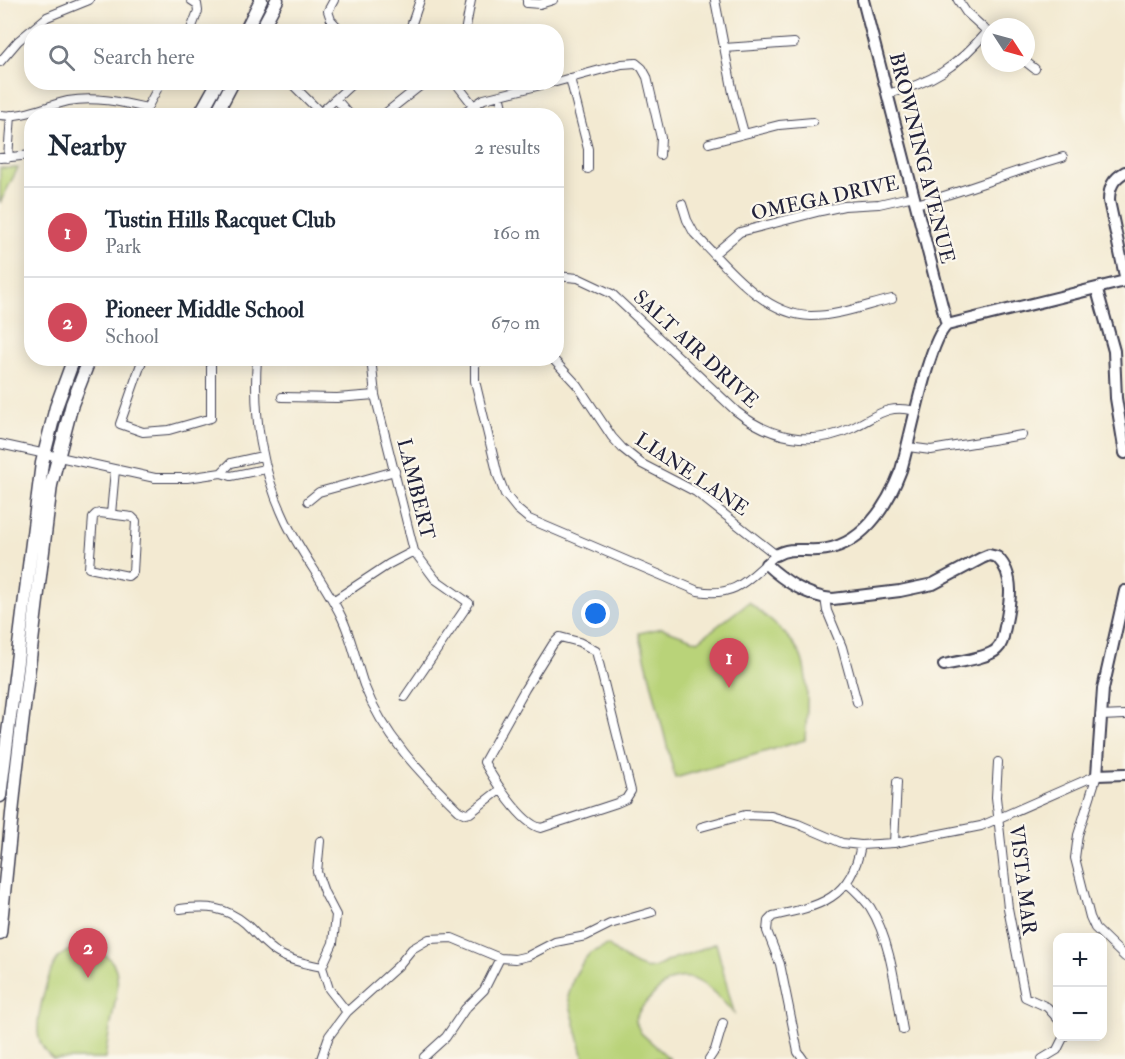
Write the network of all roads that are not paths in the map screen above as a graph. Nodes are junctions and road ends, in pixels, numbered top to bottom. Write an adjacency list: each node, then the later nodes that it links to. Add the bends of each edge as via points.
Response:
1 (89, 0): 13 (street)
2 (261, 0): 15 (main road)
3 (277, 0): 16 (main road)
4 (334, 0): 17 (street, via 328,11)
5 (420, 0): 18 (street)
6 (471, 0): 19 (street)
7 (553, 0): 12 (street)
8 (715, 0): 24 (street)
9 (863, 0): 36 (street, BROWNING AVENUE)
10 (958, 0): 20 (street)
11 (194, 2): 14 (street, via 198,11)
12 (527, 2)
13 (39, 24)
14 (193, 24)
15 (249, 24)
16 (264, 24)
17 (335, 24)
18 (412, 24)
19 (466, 24)
20 (981, 26)
21 (24, 36): 25 (street)
22 (981, 40): 36 (street, via 945,72)
23 (794, 43): 24 (street)
24 (724, 48): 55 (street)
25 (0, 62)
26 (570, 78): 27 (street); 58 (street, via 622,64 636,63 642,68 661,138); 61 (street, via 588,149)
27 (564, 80)
28 (157, 90): 41 (street)
29 (214, 90): 43 (main road)
30 (229, 90): 44 (main road)
31 (297, 90): 45 (street)
32 (346, 90): 38 (street)
33 (415, 90): 48 (street)
34 (461, 90): 39 (street)
35 (521, 90): 37 (street)
36 (887, 94): 63 (street, BROWNING AVENUE)
37 (500, 95): 39 (street); 50 (street)
38 (336, 99): 46 (street); 47 (street)
39 (473, 105): 49 (street)
40 (40, 108): 42 (street, via 98,98)
41 (147, 108)
42 (147, 108)
43 (203, 108)
44 (219, 108)
45 (313, 108)
46 (325, 108)
47 (344, 108)
48 (392, 108)
49 (469, 108)
50 (503, 108)
51 (24, 112): 53 (street)
52 (0, 115): 53 (street)
53 (11, 115): 60 (street)
54 (813, 122): 55 (street)
55 (744, 133): 56 (street)
56 (709, 143)
57 (24, 155): 60 (street)
58 (660, 155)
59 (1063, 157): 63 (street, OMEGA DRIVE, via 951,195)
60 (4, 158)
61 (588, 169)
62 (1125, 172): 66 (street, via 1114,180 1108,201)
63 (915, 200): 65 (street, OMEGA DRIVE, via 844,206 740,232); 71 (street, BROWNING AVENUE)
64 (682, 204): 65 (street, via 694,233)
65 (714, 254): 70 (street, via 758,296 789,313 826,315)
66 (1125, 276)
67 (564, 277): 83 (street, SALT AIR DRIVE, via 578,278 612,294 736,411 772,433 797,439 821,438 850,429 888,409)
68 (1125, 281): 69 (street)
69 (1096, 290): 71 (street); 82 (street, via 1113,345)
70 (892, 299)
71 (946, 325): 83 (street, via 940,330)
72 (71, 366): 88 (main road)
73 (87, 366): 90 (main road)
74 (140, 366): 75 (street, via 120,424 143,432 170,430 212,418)
75 (211, 366)
76 (257, 366): 89 (street)
77 (372, 366): 80 (street, LAMBERT)
78 (475, 366): 99 (street, via 475,381 498,476 505,494 529,519 698,591 717,593 738,588)
79 (559, 366): 98 (street, LIANE LANE, via 622,448 642,464 696,492)
80 (375, 395): 81 (street); 93 (street, LAMBERT)
81 (282, 397)
82 (1120, 397): 87 (street)
83 (916, 411): 86 (street)
84 (1022, 435): 86 (street, via 931,450)
85 (0, 444): 88 (street)
86 (908, 447): 98 (street, via 896,485 862,531 831,548 794,549)
87 (1125, 453)
88 (44, 455): 90 (street); 113 (main road)
89 (262, 456): 91 (street); 94 (street, via 231,463)
90 (57, 458): 92 (street); 122 (main road, via 46,514)
91 (265, 469): 94 (street, via 231,476); 102 (street, via 286,522)
92 (115, 470): 94 (street, via 154,478); 96 (street)
93 (395, 471): 95 (street, via 319,492); 97 (street, LAMBERT)
94 (221, 473)
95 (308, 501)
96 (111, 514): 96 (street, via 93,517 89,568 128,576 133,572 136,522 132,517)
97 (414, 551): 102 (street); 104 (street, LAMBERT, via 435,579 470,603)
98 (776, 555): 99 (street)
99 (766, 564): 101 (street, via 783,578)
100 (1125, 591): 107 (street)
101 (825, 598): 103 (street, via 926,586 989,555 997,556 1005,568 1010,594 1002,642 986,655); 105 (street)
102 (333, 601): 112 (street, via 344,621 364,685 383,724 407,756 466,814)
103 (944, 665)
104 (405, 697)
105 (857, 702)
106 (1125, 715): 107 (street)
107 (1100, 716): 110 (street)
108 (998, 762): 114 (street, VISTA MAR)
109 (1125, 774): 110 (street)
110 (1097, 775): 114 (street); 123 (street, via 1075,846 1075,858 1095,928)
111 (897, 782): 117 (street)
112 (501, 789): 112 (street, via 533,827 541,828 626,799 631,791 596,651 560,637 553,644 484,762)
113 (0, 796)
114 (999, 819): 117 (street, via 965,830); 127 (street, VISTA MAR, via 1008,909 1025,997)
115 (701, 826): 118 (street, via 745,815 771,816 842,843)
116 (320, 841): 125 (street, via 317,872 336,915 333,943)
117 (894, 843): 118 (street)
118 (861, 845): 119 (street)
119 (847, 883): 129 (street, via 868,905 879,928); 134 (street, via 820,904 773,916 768,921 767,931 780,964 798,1052)
120 (180, 909): 125 (street, via 204,906 226,910 280,955)
121 (652, 912): 124 (street, via 610,924 586,936 555,942 528,956)
122 (0, 933)
123 (1125, 957)
124 (500, 958): 126 (street, via 452,938 429,939 412,949); 131 (street, via 484,990 446,1037)
125 (322, 967): 126 (street, via 329,989)
126 (347, 1012): 132 (street, via 328,1036)
127 (1053, 1014)
128 (723, 1023): 133 (street)
129 (903, 1030)
130 (1062, 1041): 135 (street, via 1057,1050)
131 (424, 1057)
132 (321, 1059)
133 (709, 1059)
134 (803, 1059)
135 (1042, 1059)

